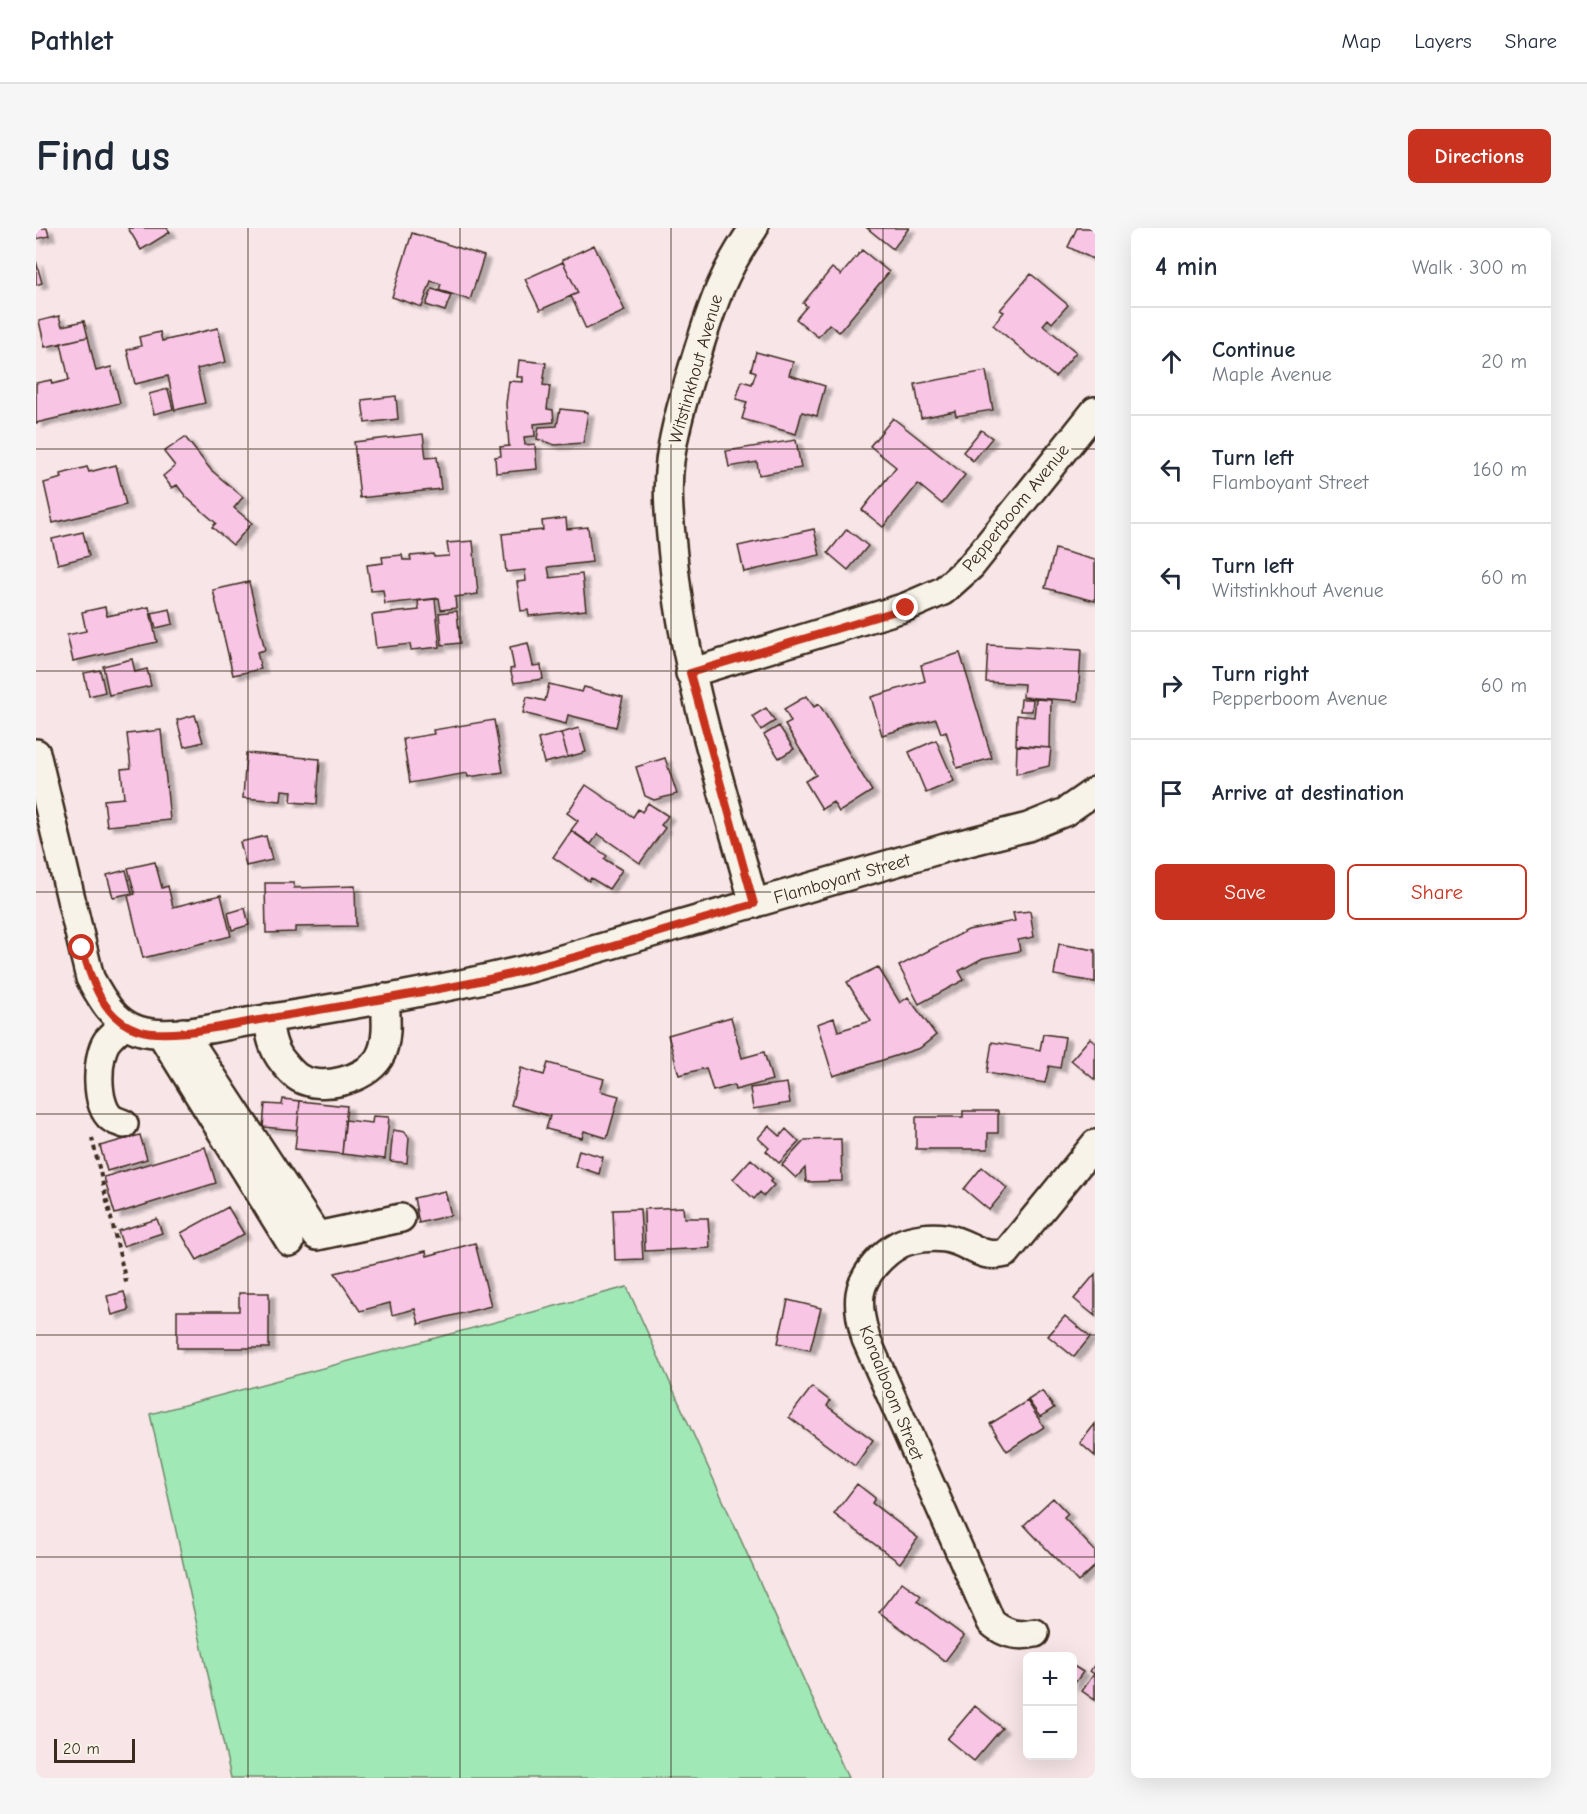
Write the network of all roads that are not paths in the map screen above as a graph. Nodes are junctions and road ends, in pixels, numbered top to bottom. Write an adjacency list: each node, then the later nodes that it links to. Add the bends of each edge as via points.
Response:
1 (754, 228): 3 (street, Witstinkhout Avenue, via 734,255 712,306 686,391 670,462 668,506 675,581)
2 (1095, 411): 3 (street, Pepperboom Avenue, via 971,566 943,591 906,608)
3 (690, 673): 6 (street, Witstinkhout Avenue)
4 (36, 753): 9 (street, via 90,978 105,1004)
5 (1095, 791): 6 (street, Flamboyant Street, via 1065,812 1028,827)
6 (754, 904): 7 (street, Flamboyant Street, via 531,968)
7 (385, 998): 8 (street, Flamboyant Street); 8 (street, via 384,1043 379,1058 347,1081 324,1084 300,1078 281,1061 272,1042)
8 (268, 1018): 10 (street, Flamboyant Street)
9 (125, 1024): 10 (street, Flamboyant Street, via 137,1030); 11 (street, via 107,1041 101,1056 99,1083 106,1111)
10 (172, 1033): 13 (street, via 317,1236); 14 (street)
11 (124, 1124)
12 (1095, 1144): 15 (street, Koraalboom Street, via 1006,1253 994,1256 946,1238 922,1238 900,1244 870,1270 860,1295 861,1319 871,1350 991,1622 1004,1632)
13 (400, 1218)
14 (290, 1242)
15 (1035, 1633)

